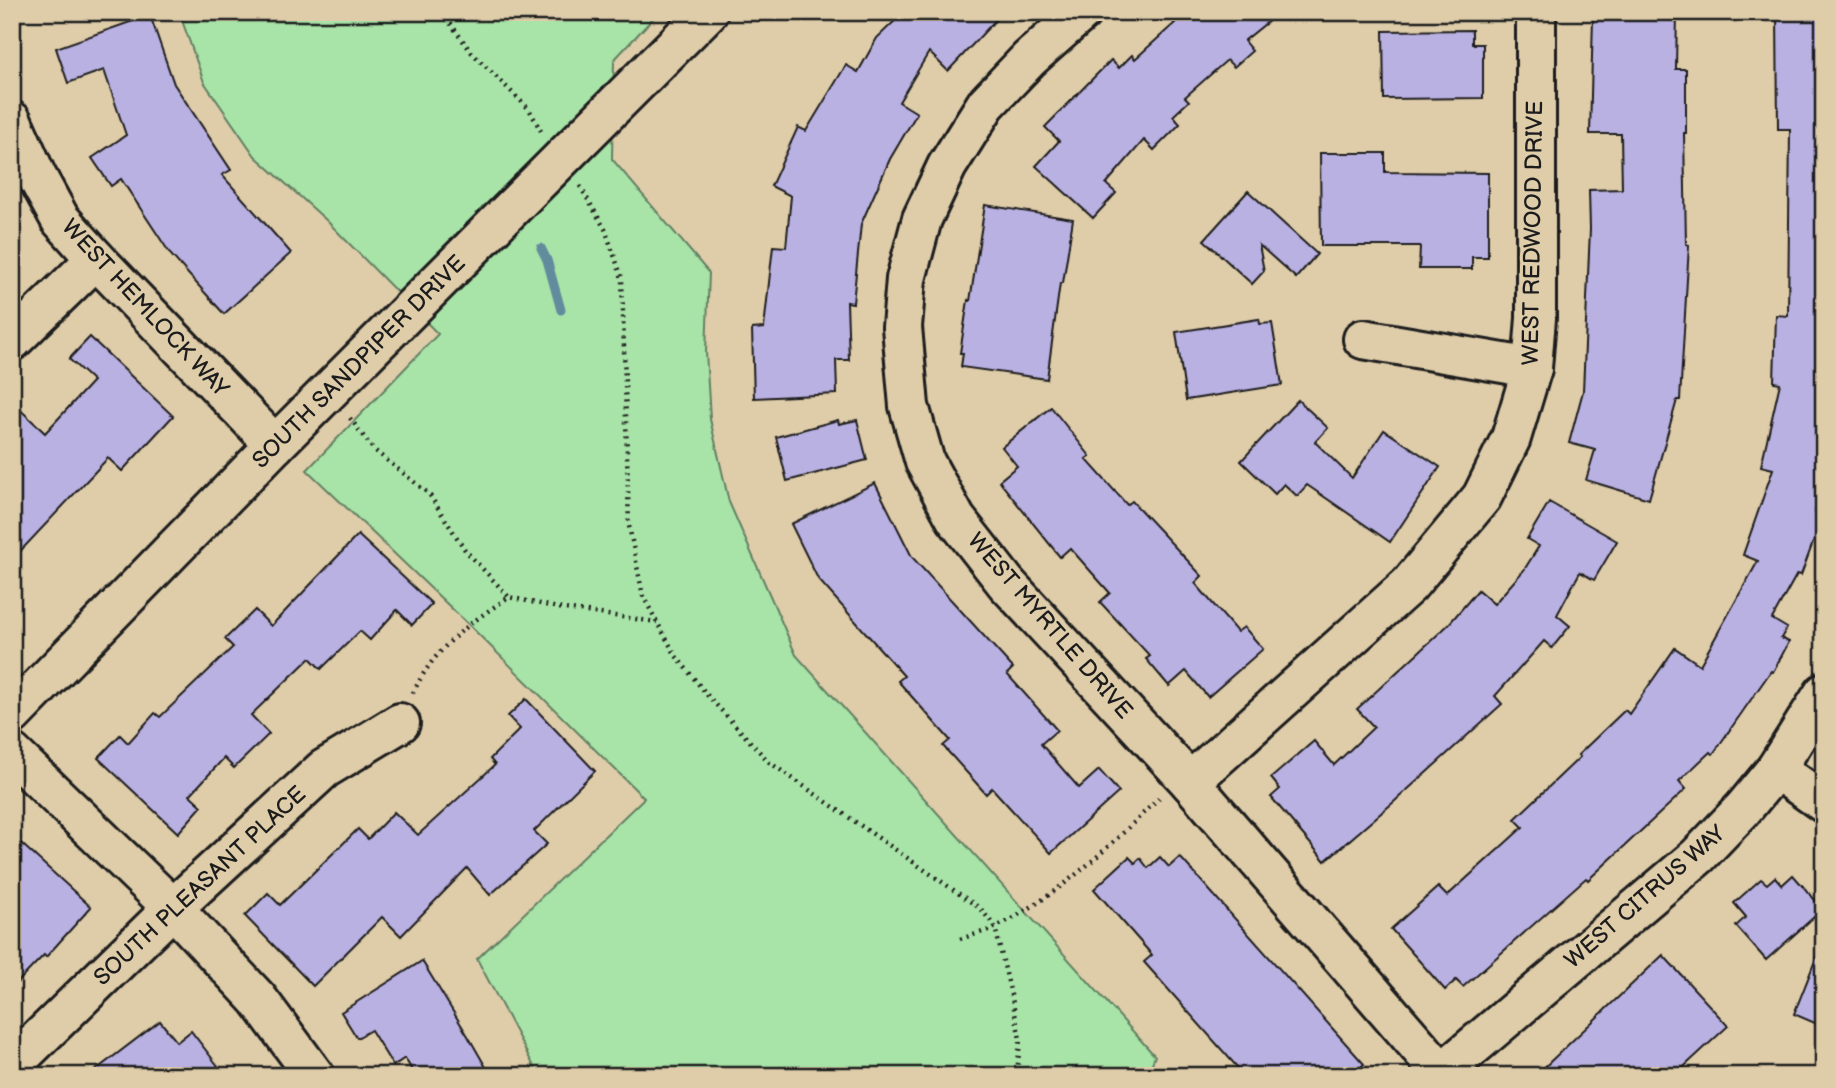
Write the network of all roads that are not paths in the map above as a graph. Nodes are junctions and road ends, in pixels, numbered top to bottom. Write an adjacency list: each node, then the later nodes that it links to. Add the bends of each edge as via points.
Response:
1 (708, 12): 9 (street, SOUTH SANDPIPER DRIVE)
2 (1082, 12): 15 (street, WEST MYRTLE DRIVE, via 986,104 947,166 922,219 906,279 902,327 909,406 925,462 956,519 1006,583)
3 (1536, 12): 8 (street, WEST REDWOOD DRIVE)
4 (12, 121): 5 (street, WEST HEMLOCK WAY, via 60,219)
5 (96, 259): 7 (street); 9 (street, WEST HEMLOCK WAY)
6 (1363, 339): 8 (street)
7 (12, 341)
8 (1532, 368): 15 (street, WEST REDWOOD DRIVE, via 1511,438 1482,497 1409,585)
9 (275, 445): 11 (street, SOUTH SANDPIPER DRIVE)
10 (1824, 693): 14 (street, WEST CITRUS WAY)
11 (12, 715)
12 (400, 723): 17 (street, SOUTH PLEASANT PLACE, via 324,769)
13 (12, 752): 17 (street)
14 (1776, 769): 16 (street); 19 (street, WEST CITRUS WAY, via 1698,856)
15 (1186, 778): 19 (street, WEST MYRTLE DRIVE)
16 (1824, 803)
17 (173, 908): 18 (street, SOUTH PLEASANT PLACE); 20 (street, via 258,999)
18 (12, 1065)
19 (1440, 1074)
20 (315, 1076)

